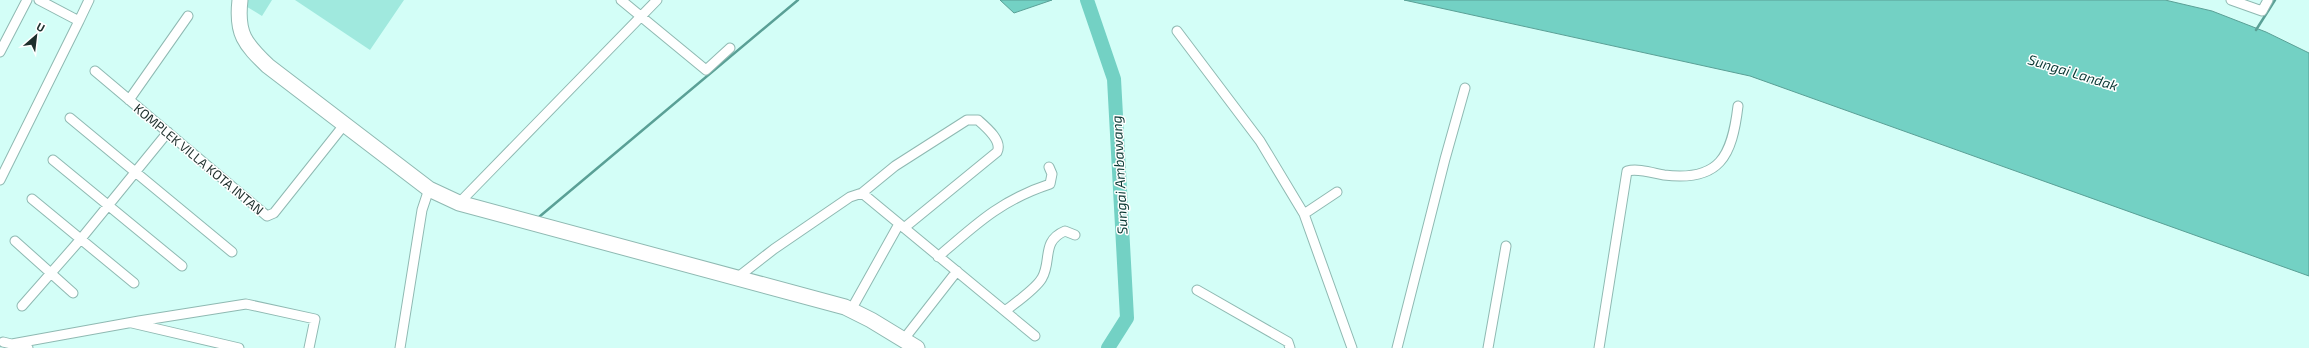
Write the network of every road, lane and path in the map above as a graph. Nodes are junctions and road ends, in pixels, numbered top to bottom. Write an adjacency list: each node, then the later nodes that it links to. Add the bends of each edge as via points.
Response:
1 (27, 0): 14 (street)
2 (39, 0): 11 (street)
3 (89, 0): 11 (street)
4 (240, 0): 20 (main road, via 240,21 247,46 268,66)
5 (621, 0): 10 (street)
6 (657, 0): 10 (street)
7 (2231, 0): 8 (street, via 2262,11)
8 (2268, 0)
9 (188, 16): 17 (street)
10 (639, 16): 13 (street, via 706,70); 30 (street)
11 (79, 21): 25 (street)
12 (1177, 31): 32 (street, via 1260,141)
13 (730, 48)
14 (0, 52)
15 (95, 71): 17 (street, KOMPLEK VILLA KOTA INTAN)
16 (1465, 88): 62 (street, via 1444,159)
17 (129, 100): 21 (street, KOMPLEK VILLA KOTA INTAN)
18 (1738, 106): 64 (street, via 1736,127 1728,149 1719,165 1708,172 1671,176 1627,171)
19 (70, 118): 24 (street)
20 (344, 125): 21 (street, KOMPLEK VILLA KOTA INTAN, via 271,216 267,216 238,193); 26 (main road)
21 (168, 132): 24 (street)
22 (53, 160): 31 (street)
23 (1049, 167): 39 (street, via 1052,174 1050,184 1016,196 1000,206)
24 (136, 171): 31 (street); 38 (street)
25 (0, 180)
26 (429, 189): 30 (main road); 58 (street, via 422,210)
27 (862, 192): 33 (street); 33 (street, via 895,166 967,120 978,120 998,144 997,152); 43 (street, via 850,197)
28 (1337, 192): 32 (street)
29 (32, 199): 35 (street)
30 (460, 203): 43 (main road)
31 (108, 206): 35 (street); 40 (street)
32 (1304, 214): 61 (street)
33 (901, 226): 39 (street); 48 (street)
34 (1074, 234): 49 (street, via 1066,231 1054,238 1048,251 1042,278)
35 (80, 240): 42 (street); 44 (street)
36 (15, 241): 42 (street)
37 (1506, 246): 63 (street)
38 (232, 252)
39 (938, 256): 41 (street)
40 (182, 266)
41 (957, 271): 49 (street); 52 (street)
42 (50, 272): 46 (street); 47 (street)
43 (738, 277): 48 (main road)
44 (134, 283)
45 (1198, 290): 60 (street, via 1282,338 1288,342)
46 (73, 293)
47 (22, 306)
48 (851, 310): 52 (main road)
49 (1005, 311): 51 (street)
50 (129, 322): 54 (street); 56 (street); 57 (street, via 246,304 315,318)
51 (1035, 336)
52 (904, 340): 59 (main road)
53 (3, 342): 54 (street)
54 (12, 344): 55 (street)
55 (28, 348)
56 (239, 348)
57 (309, 348)
58 (400, 348)
59 (917, 348)
60 (1290, 348)
61 (1352, 348)
62 (1398, 348)
63 (1488, 348)
64 (1599, 348)

